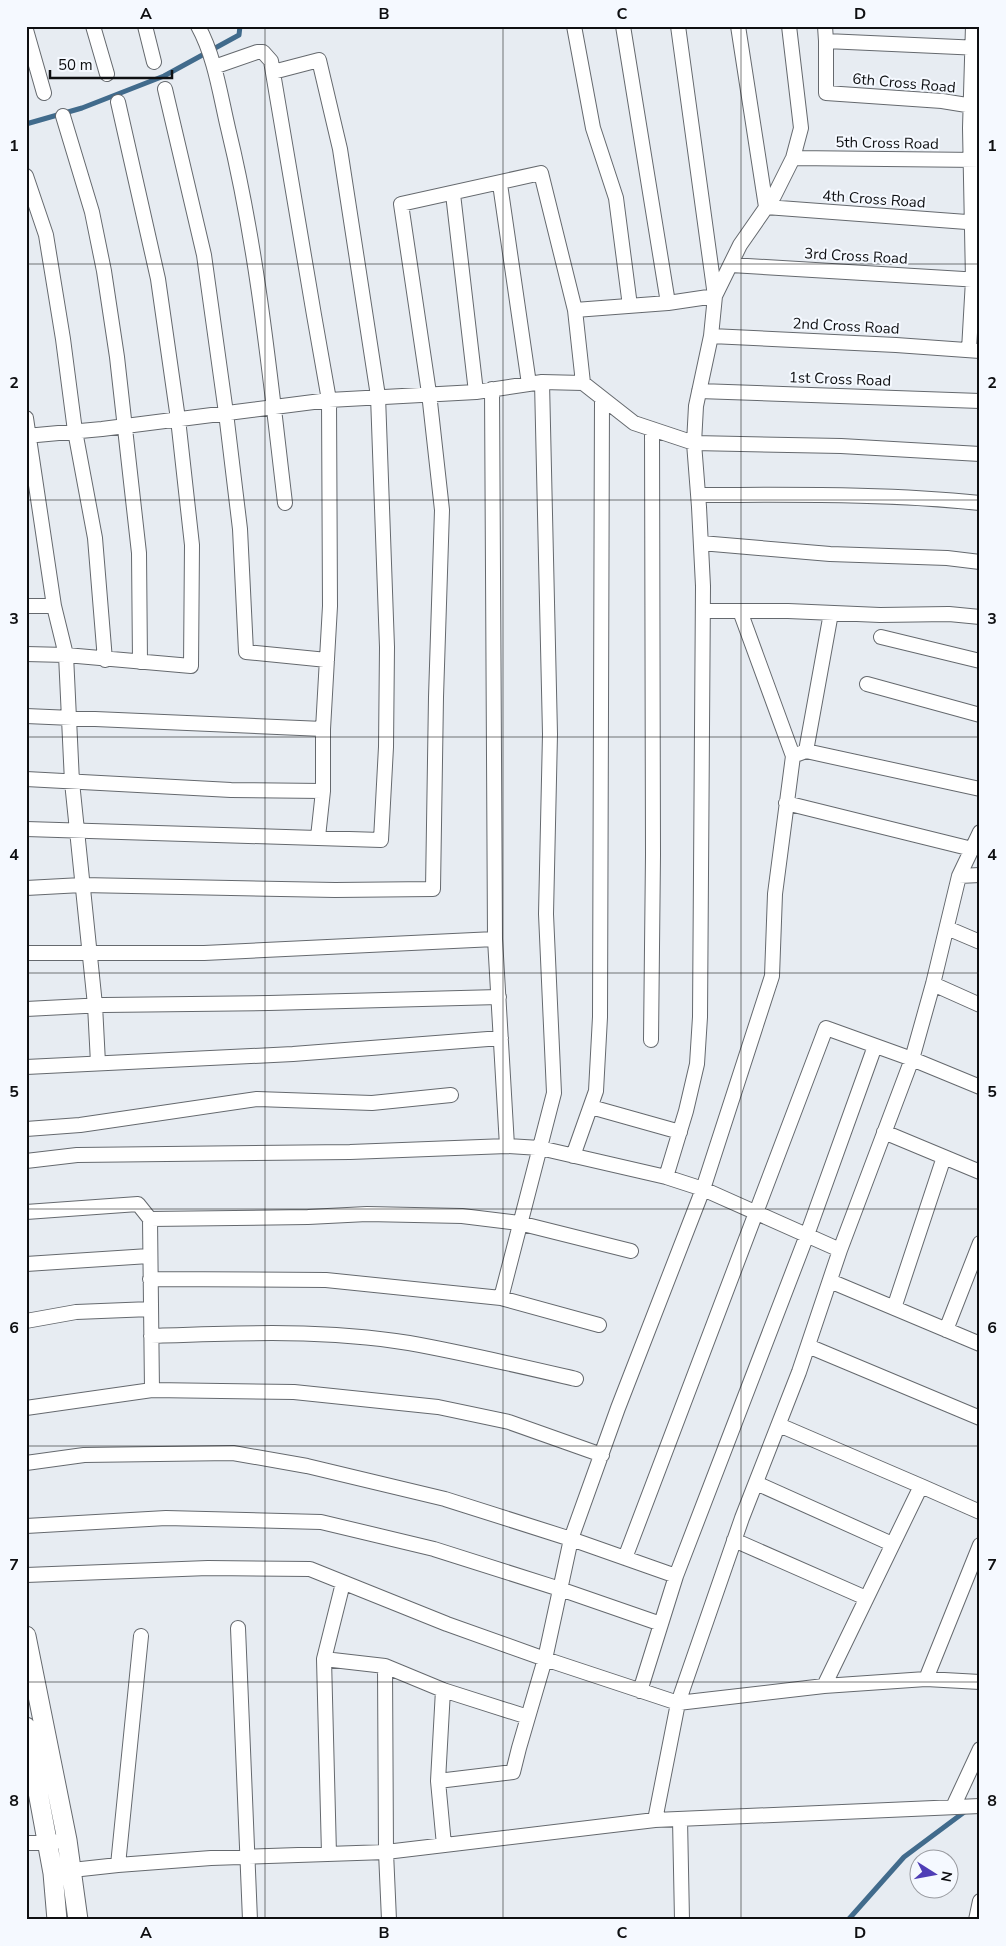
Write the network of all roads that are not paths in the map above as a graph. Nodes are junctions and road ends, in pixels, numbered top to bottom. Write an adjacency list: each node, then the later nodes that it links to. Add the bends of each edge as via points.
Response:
1 (93, 26): 17 (street)
2 (144, 26): 14 (street)
3 (574, 26): 34 (street, via 593,128 616,198)
4 (623, 26): 33 (street)
5 (678, 26): 32 (street)
6 (738, 26): 28 (street)
7 (789, 26): 23 (street, via 801,128)
8 (825, 26): 12 (street)
9 (973, 26): 13 (street)
10 (26, 30): 19 (street)
11 (201, 31): 15 (street)
12 (826, 41): 13 (street); 21 (street, 6th Cross Road, via 826,93 942,101)
13 (976, 48): 21 (street)
14 (154, 62)
15 (213, 65): 16 (street, via 263,52 271,61); 48 (street, via 238,166 257,268)
16 (273, 72): 44 (street, via 319,60 340,149); 46 (street)
17 (107, 74)
18 (165, 89): 49 (street, via 204,255)
19 (44, 93)
20 (118, 102): 51 (street, via 158,279)
21 (976, 107): 24 (street, via 970,128)
22 (63, 116): 52 (street, via 94,220)
23 (793, 158): 24 (street, 5th Cross Road); 28 (street)
24 (975, 160): 29 (street)
25 (26, 176): 54 (street, via 46,235)
26 (500, 184): 27 (street); 35 (street, via 541,174); 38 (street)
27 (453, 194): 42 (street); 43 (street, via 401,204)
28 (766, 207): 29 (street, 4th Cross Road); 30 (street, via 740,244)
29 (976, 222): 31 (street)
30 (730, 265): 31 (street, 3rd Cross Road); 32 (street)
31 (977, 280): 37 (street)
32 (715, 296): 33 (street); 36 (street)
33 (668, 303): 34 (street)
34 (630, 306): 35 (street)
35 (575, 310): 39 (street)
36 (711, 336): 37 (street, 2nd Cross Road); 41 (street)
37 (974, 350)
38 (536, 383): 39 (street); 40 (street); 119 (street, via 550,734 546,914 554,1093)
39 (583, 384): 45 (street)
40 (492, 390): 42 (street); 97 (street)
41 (699, 391): 47 (street, 1st Cross Road); 56 (street)
42 (476, 392): 43 (street)
43 (428, 393): 44 (street); 94 (street, via 442,510 433,889)
44 (378, 396): 46 (street); 90 (street, via 387,647 381,840)
45 (602, 398): 53 (street, via 634,423); 114 (street, via 600,1017 596,1091)
46 (329, 400): 48 (street); 73 (street, via 330,606)
47 (980, 401)
48 (274, 407): 49 (street); 59 (street)
49 (226, 413): 51 (street); 73 (street, via 240,529 246,652)
50 (26, 418): 55 (street)
51 (178, 419): 52 (street); 74 (street, via 192,545 190,666)
52 (126, 426): 54 (street); 74 (street, via 140,553)
53 (652, 429): 56 (street); 107 (street)
54 (75, 431): 55 (street); 72 (street, via 95,538)
55 (28, 436): 64 (street)
56 (694, 443): 57 (street, via 841,446); 58 (street)
57 (980, 454)
58 (698, 495): 60 (street, via 856,496); 61 (street)
59 (286, 503)
60 (980, 503)
61 (701, 543): 62 (street); 66 (street)
62 (980, 562)
63 (26, 606): 64 (street)
64 (54, 606): 71 (street)
65 (740, 611): 66 (street); 67 (street); 81 (street)
66 (703, 612): 116 (street, via 700,1017 697,1064)
67 (831, 613): 68 (street); 81 (street)
68 (980, 617)
69 (881, 637): 75 (street)
70 (26, 654): 71 (street)
71 (66, 655): 72 (street); 79 (street)
72 (105, 660): 74 (street)
73 (327, 660): 80 (street)
74 (140, 662)
75 (980, 662)
76 (867, 684): 77 (street)
77 (980, 715)
78 (26, 716): 79 (street)
79 (69, 718): 80 (street); 83 (street)
80 (323, 729): 85 (street)
81 (799, 754): 84 (street); 86 (street)
82 (26, 779): 83 (street)
83 (72, 782): 85 (street); 88 (street)
84 (980, 789)
85 (323, 791): 90 (street)
86 (786, 803): 91 (street); 125 (street, via 775,894 772,976)
87 (26, 828): 88 (street)
88 (76, 830): 90 (street); 94 (street)
89 (980, 832): 91 (street)
90 (318, 837)
91 (972, 849): 93 (street)
92 (980, 875): 93 (street)
93 (960, 876): 96 (street)
94 (82, 885): 95 (street); 100 (street)
95 (26, 888)
96 (947, 928): 98 (street); 101 (street)
97 (495, 939): 100 (street, via 204,953); 102 (street)
98 (980, 942)
99 (26, 953): 100 (street)
100 (89, 953): 103 (street)
101 (933, 984): 104 (street); 109 (street)
102 (499, 997): 103 (street); 106 (street)
103 (95, 1005): 105 (street); 110 (street)
104 (980, 1005)
105 (26, 1009)
106 (501, 1038): 110 (street, via 293,1054); 118 (street)
107 (651, 1040)
108 (875, 1046): 109 (street); 127 (street, via 826,1028); 130 (street)
109 (912, 1059): 112 (street); 117 (street)
110 (98, 1063): 111 (street)
111 (26, 1067)
112 (980, 1087)
113 (451, 1095): 115 (street, via 372,1103 258,1099 80,1125)
114 (591, 1107): 116 (street); 120 (street)
115 (26, 1129)
116 (680, 1132): 124 (street)
117 (884, 1132): 121 (street); 132 (street)
118 (508, 1146): 119 (street); 122 (street, via 350,1152 77,1155)
119 (540, 1148): 120 (street); 129 (street)
120 (573, 1156): 124 (street)
121 (944, 1157): 123 (street); 139 (street)
122 (26, 1161)
123 (980, 1172)
124 (666, 1177): 125 (street)
125 (703, 1189): 127 (street); 152 (street)
126 (26, 1212): 128 (street, via 138,1204)
127 (757, 1213): 130 (street); 162 (street)
128 (150, 1219): 129 (street, via 422,1215 462,1216); 134 (street)
129 (519, 1224): 133 (street); 138 (street)
130 (806, 1235): 132 (street); 164 (street)
131 (980, 1242): 143 (street)
132 (840, 1250): 137 (street)
133 (631, 1251)
134 (150, 1256): 135 (street); 136 (street)
135 (26, 1264)
136 (150, 1279): 138 (street, via 326,1280); 140 (street)
137 (830, 1281): 139 (street); 146 (street)
138 (501, 1298): 142 (street)
139 (894, 1308): 143 (street)
140 (151, 1309): 141 (street, via 76,1312); 144 (street)
141 (26, 1321)
142 (599, 1325)
143 (946, 1330): 145 (street)
144 (151, 1336): 147 (street, via 320,1334 398,1342); 148 (street)
145 (980, 1344)
146 (808, 1346): 150 (street); 151 (street)
147 (576, 1379)
148 (152, 1390): 149 (street); 152 (street, via 294,1392 438,1407 509,1422)
149 (26, 1408)
150 (980, 1418)
151 (778, 1425): 154 (street); 155 (street)
152 (602, 1455): 158 (street)
153 (26, 1463): 158 (street, via 84,1455 233,1453 307,1466 445,1500)
154 (756, 1483): 159 (street); 160 (street)
155 (921, 1486): 156 (street); 160 (street)
156 (980, 1512)
157 (26, 1526): 166 (street, via 166,1518 321,1522 434,1549)
158 (571, 1539): 162 (street); 166 (street)
159 (734, 1540): 167 (street); 180 (street)
160 (892, 1544): 167 (street)
161 (980, 1546): 175 (street)
162 (626, 1558): 164 (street)
163 (26, 1575): 165 (street, via 208,1568 310,1569)
164 (676, 1576): 168 (street)
165 (343, 1582): 172 (street); 173 (street)
166 (560, 1589): 168 (street); 173 (street)
167 (866, 1598): 177 (street)
168 (661, 1624): 179 (street)
169 (238, 1628): 196 (street)
170 (141, 1636): 197 (street)
171 (27, 1646): 184 (main road)
172 (324, 1659): 174 (street); 195 (street)
173 (545, 1659): 179 (street); 181 (street)
174 (385, 1666): 178 (street); 194 (street)
175 (926, 1679): 176 (street); 177 (street)
176 (980, 1682)
177 (824, 1686): 180 (street)
178 (443, 1690): 181 (street); 185 (street)
179 (640, 1691): 180 (street)
180 (678, 1703): 188 (street)
181 (528, 1717): 185 (street, via 513,1772)
182 (26, 1727): 184 (main road)
183 (980, 1749): 187 (street)
184 (35, 1750): 190 (main road); 192 (main road)
185 (438, 1781): 193 (street)
186 (980, 1806): 187 (street)
187 (952, 1807): 189 (street)
188 (655, 1820): 189 (street); 193 (street)
189 (680, 1820): 204 (street)
190 (67, 1840): 192 (street); 198 (main road)
191 (26, 1843): 192 (street)
192 (47, 1843): 198 (main road)
193 (444, 1845): 194 (street)
194 (386, 1852): 195 (street); 203 (street)
195 (328, 1854): 196 (street)
196 (247, 1857): 197 (street); 202 (street)
197 (118, 1865): 198 (street)
198 (62, 1871): 200 (main road); 201 (main road)
199 (980, 1902): 205 (street)
200 (58, 1920)
201 (78, 1920)
202 (250, 1920)
203 (389, 1920)
204 (682, 1920)
205 (976, 1920)

